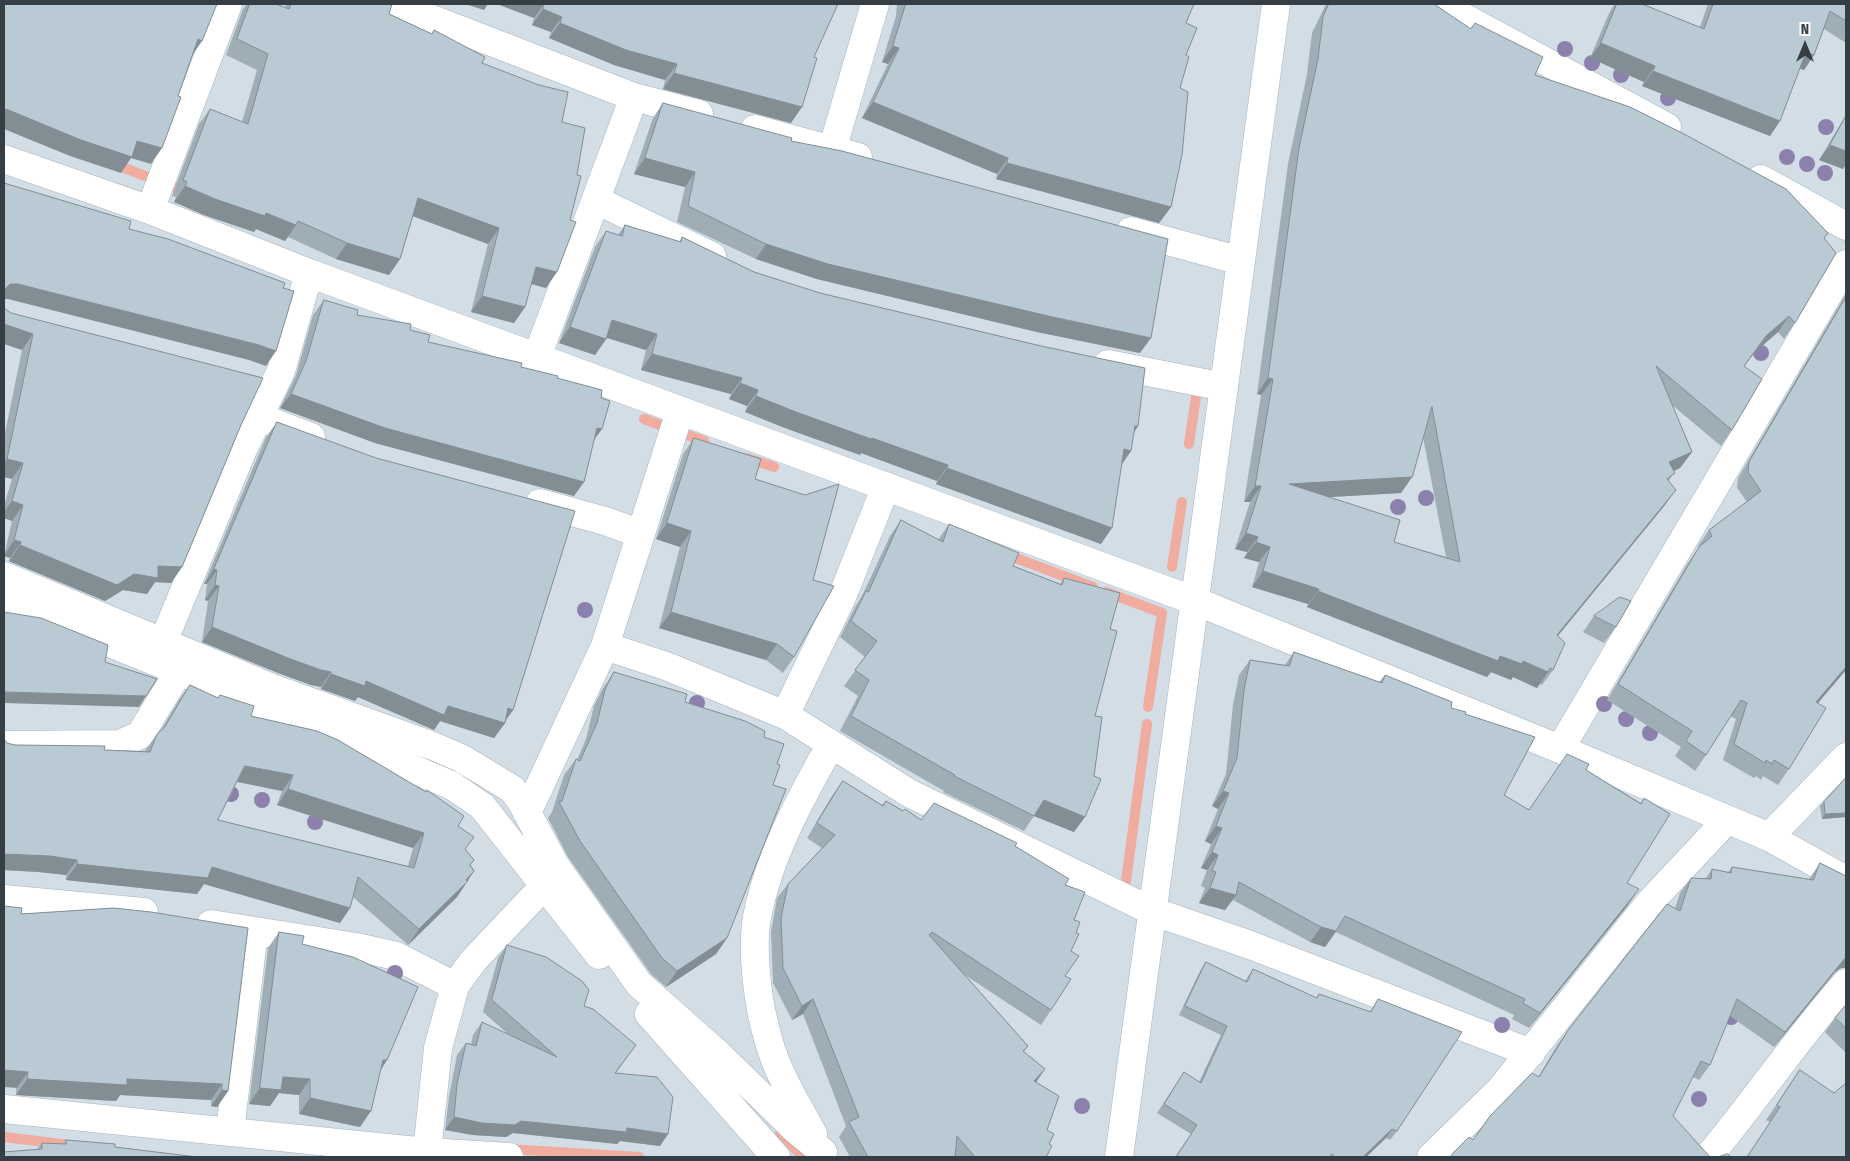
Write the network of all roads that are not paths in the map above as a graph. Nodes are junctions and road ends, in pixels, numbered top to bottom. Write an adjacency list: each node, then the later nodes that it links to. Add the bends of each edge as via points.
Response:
1 (228, 4): 13 (street)
2 (393, 4): 6 (street)
3 (875, 4): 8 (street)
4 (1276, 4): 16 (street)
5 (1440, 4): 7 (street)
6 (634, 96): 8 (street); 12 (street)
7 (1687, 138)
8 (832, 150): 10 (street)
9 (4, 159): 13 (street)
10 (879, 163)
11 (1739, 167): 15 (street)
12 (596, 200): 18 (street); 20 (street)
13 (150, 210): 19 (street)
14 (1108, 225): 16 (street)
15 (1846, 226)
16 (1241, 261): 22 (street)
17 (1846, 264): 38 (street)
18 (733, 266)
19 (309, 273): 20 (street); 24 (street, via 281,371 263,384)
20 (537, 358): 23 (street)
21 (1088, 359): 22 (street)
22 (1224, 387): 31 (street)
23 (680, 411): 26 (street); 28 (street)
24 (259, 417): 25 (street); 32 (street)
25 (334, 445)
26 (886, 486): 31 (street); 35 (street, via 842,597)
27 (516, 496): 28 (street)
28 (641, 534): 33 (street)
29 (4, 576): 32 (street)
30 (4, 600): 34 (street)
31 (1195, 602): 38 (street); 46 (street)
32 (163, 642): 40 (street, via 272,688 461,758 512,789)
33 (605, 646): 35 (street, via 666,666); 40 (street)
34 (179, 671): 36 (street, via 140,735 120,744); 44 (street, via 452,785 482,806)
35 (785, 715): 37 (street)
36 (4, 745)
37 (830, 746): 46 (street, via 909,793); 55 (street, via 802,796 770,874 758,917 754,950 769,1042 786,1084)
38 (1560, 749): 41 (street)
39 (1846, 757): 42 (street)
40 (527, 813): 55 (street, via 555,864 639,984)
41 (1727, 820): 42 (street); 50 (street, via 1651,901)
42 (1769, 837): 43 (street)
43 (1846, 880)
44 (544, 886): 49 (street, via 473,961); 57 (street, via 636,1000)
45 (4, 899): 47 (street, via 142,912)
46 (1152, 910): 50 (street); 58 (street)
47 (254, 931): 49 (street, via 396,956); 52 (street)
48 (1846, 983): 60 (street)
49 (455, 986): 54 (street, via 438,1048)
50 (1531, 1053): 59 (street, via 1501,1088)
51 (4, 1109): 52 (street)
52 (230, 1131): 53 (street)
53 (304, 1148): 54 (street)
54 (426, 1152): 56 (street)
55 (825, 1155)
56 (509, 1157)
57 (776, 1157)
58 (1119, 1157)
59 (1431, 1157)
60 (1708, 1157)

